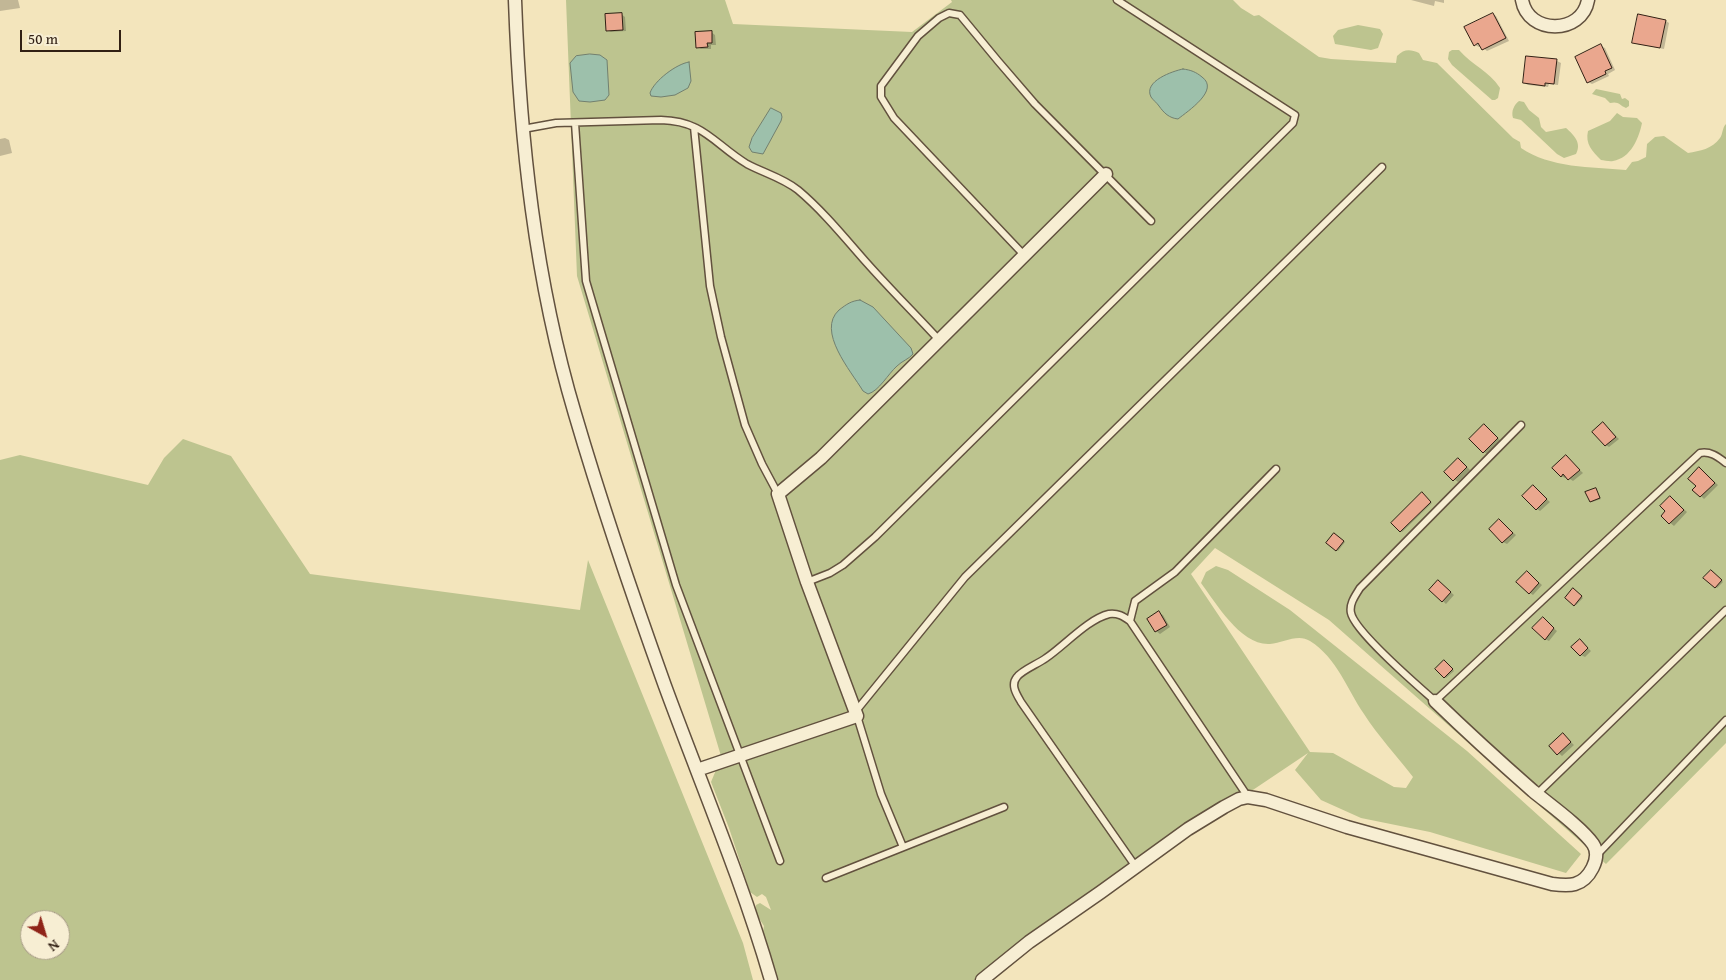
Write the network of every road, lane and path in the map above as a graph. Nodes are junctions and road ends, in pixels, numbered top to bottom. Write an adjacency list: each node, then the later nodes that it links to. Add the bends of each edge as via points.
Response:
1 (515, 0): 7 (street)
2 (1117, 0): 17 (lane, via 1295,115 1293,123 875,537 843,565)
3 (1522, 0): 4 (street, via 1528,16 1536,22 1560,26 1573,23 1581,16)
4 (1588, 0)
5 (576, 123): 6 (lane, via 678,121); 7 (lane); 23 (lane, via 586,281 676,585)
6 (694, 127): 12 (lane, via 747,164 796,189); 16 (lane, via 710,286 721,337 745,425)
7 (523, 129): 24 (street, via 534,229 549,316 574,413)
8 (1382, 167): 21 (lane, via 965,577)
9 (1106, 174): 10 (lane); 11 (street); 11 (lane, via 1035,104 960,15 949,13 918,36 881,86 881,97 894,118)
10 (1150, 221)
11 (1024, 255): 12 (street)
12 (939, 340): 16 (street, via 821,458)
13 (1521, 425): 20 (lane, via 1360,588 1351,602 1355,624)
14 (1726, 463): 20 (lane, via 1715,455 1700,453)
15 (1276, 469): 19 (lane, via 1175,572 1135,601)
16 (778, 494): 17 (street)
17 (807, 582): 21 (street)
18 (1726, 610): 25 (lane)
19 (1130, 621): 26 (lane); 31 (lane, via 1118,614 1093,622 1047,658 1016,677 1014,684 1021,702)
20 (1435, 701): 25 (street)
21 (856, 714): 23 (street); 28 (lane, via 881,794)
22 (1726, 720): 29 (lane)
23 (740, 756): 24 (street); 30 (lane)
24 (697, 770): 33 (street, via 755,922)
25 (1537, 794): 29 (street, via 1584,834 1594,846)
26 (1248, 797): 29 (street, via 1266,800 1347,828 1552,884 1568,886 1578,883 1588,876); 31 (street, via 1209,816)
27 (1004, 807): 28 (lane)
28 (903, 847): 32 (lane)
29 (1596, 856)
30 (780, 861)
31 (1136, 868): 34 (street, via 1029,942)
32 (826, 878)
33 (771, 980)
34 (982, 980)

